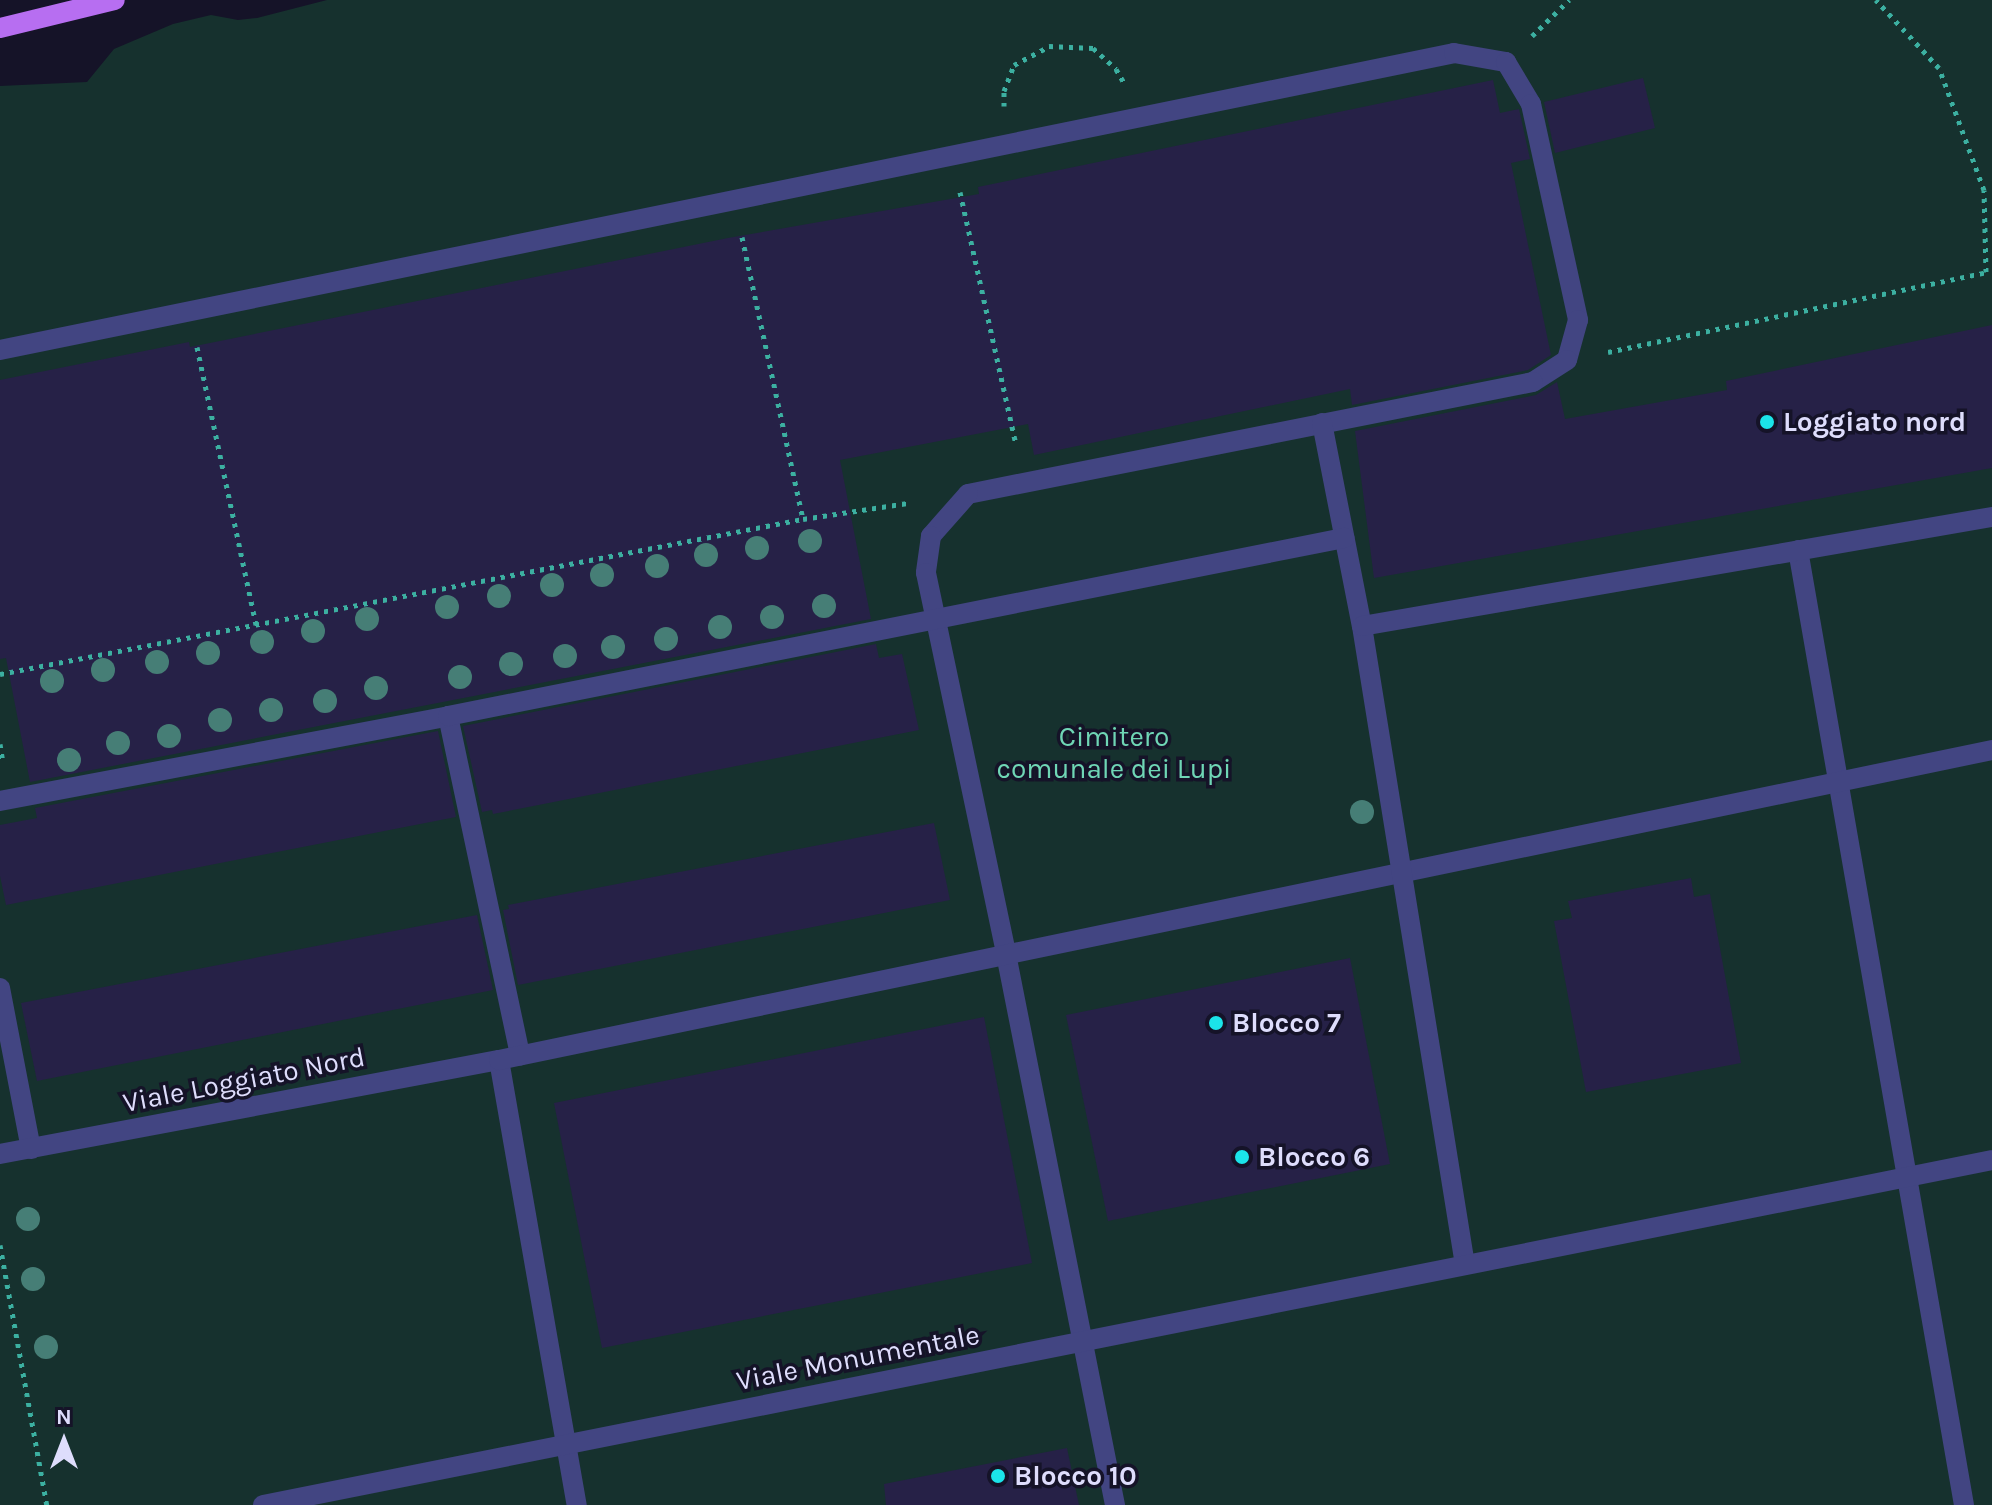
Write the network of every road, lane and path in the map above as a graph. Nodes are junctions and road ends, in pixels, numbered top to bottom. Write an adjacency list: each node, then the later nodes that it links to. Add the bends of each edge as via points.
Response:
1 (115, 0): 4 (main road)
2 (1569, 0): 5 (path)
3 (1876, 0): 12 (path, via 1939,68 1984,190 1986,272)
4 (0, 28)
5 (1506, 62): 6 (lane, via 1454,53); 12 (lane, via 1531,104 1578,320)
6 (1161, 115): 7 (lane); 7 (path, via 1137,107 1116,69 1093,48 1049,46 1014,65 1004,91 1005,124 999,139)
7 (984, 150): 11 (lane)
8 (961, 194): 14 (path)
9 (743, 238): 17 (path)
10 (197, 347): 21 (path)
11 (0, 350)
12 (1567, 360): 13 (lane, via 1533,382)
13 (1322, 423): 14 (lane); 18 (lane)
14 (1024, 483): 15 (lane)
15 (968, 494): 17 (path); 20 (lane, via 931,536 926,573)
16 (1992, 517): 19 (lane)
17 (803, 519): 21 (path)
18 (1344, 538): 20 (lane); 22 (lane)
19 (1798, 550): 22 (lane); 26 (lane)
20 (937, 618): 24 (lane); 29 (lane)
21 (256, 625): 23 (path)
22 (1362, 626): 28 (lane)
23 (0, 674)
24 (448, 716): 27 (lane); 31 (lane)
25 (1992, 750): 26 (lane, Viale Loggiato Nord)
26 (1838, 782): 28 (lane, Viale Loggiato Nord); 36 (lane)
27 (0, 801)
28 (1402, 873): 29 (lane, Viale Loggiato Nord); 38 (lane)
29 (1006, 954): 31 (lane, Viale Loggiato Nord); 39 (lane)
30 (0, 988): 33 (lane)
31 (520, 1055): 32 (lane, Viale Loggiato Nord)
32 (499, 1060): 33 (lane, Viale Loggiato Nord); 40 (lane)
33 (31, 1149): 34 (lane, Viale Loggiato Nord)
34 (0, 1154)
35 (1992, 1160): 36 (lane, Viale Monumentale)
36 (1906, 1177): 38 (lane, Viale Monumentale); 45 (lane)
37 (0, 1245): 41 (path)
38 (1465, 1265): 39 (lane, Viale Monumentale)
39 (1083, 1341): 40 (lane, Viale Monumentale); 44 (lane)
40 (565, 1445): 42 (lane, Viale Monumentale); 43 (lane)
41 (47, 1505)
42 (263, 1505)
43 (577, 1505)
44 (1115, 1505)
45 (1964, 1505)

